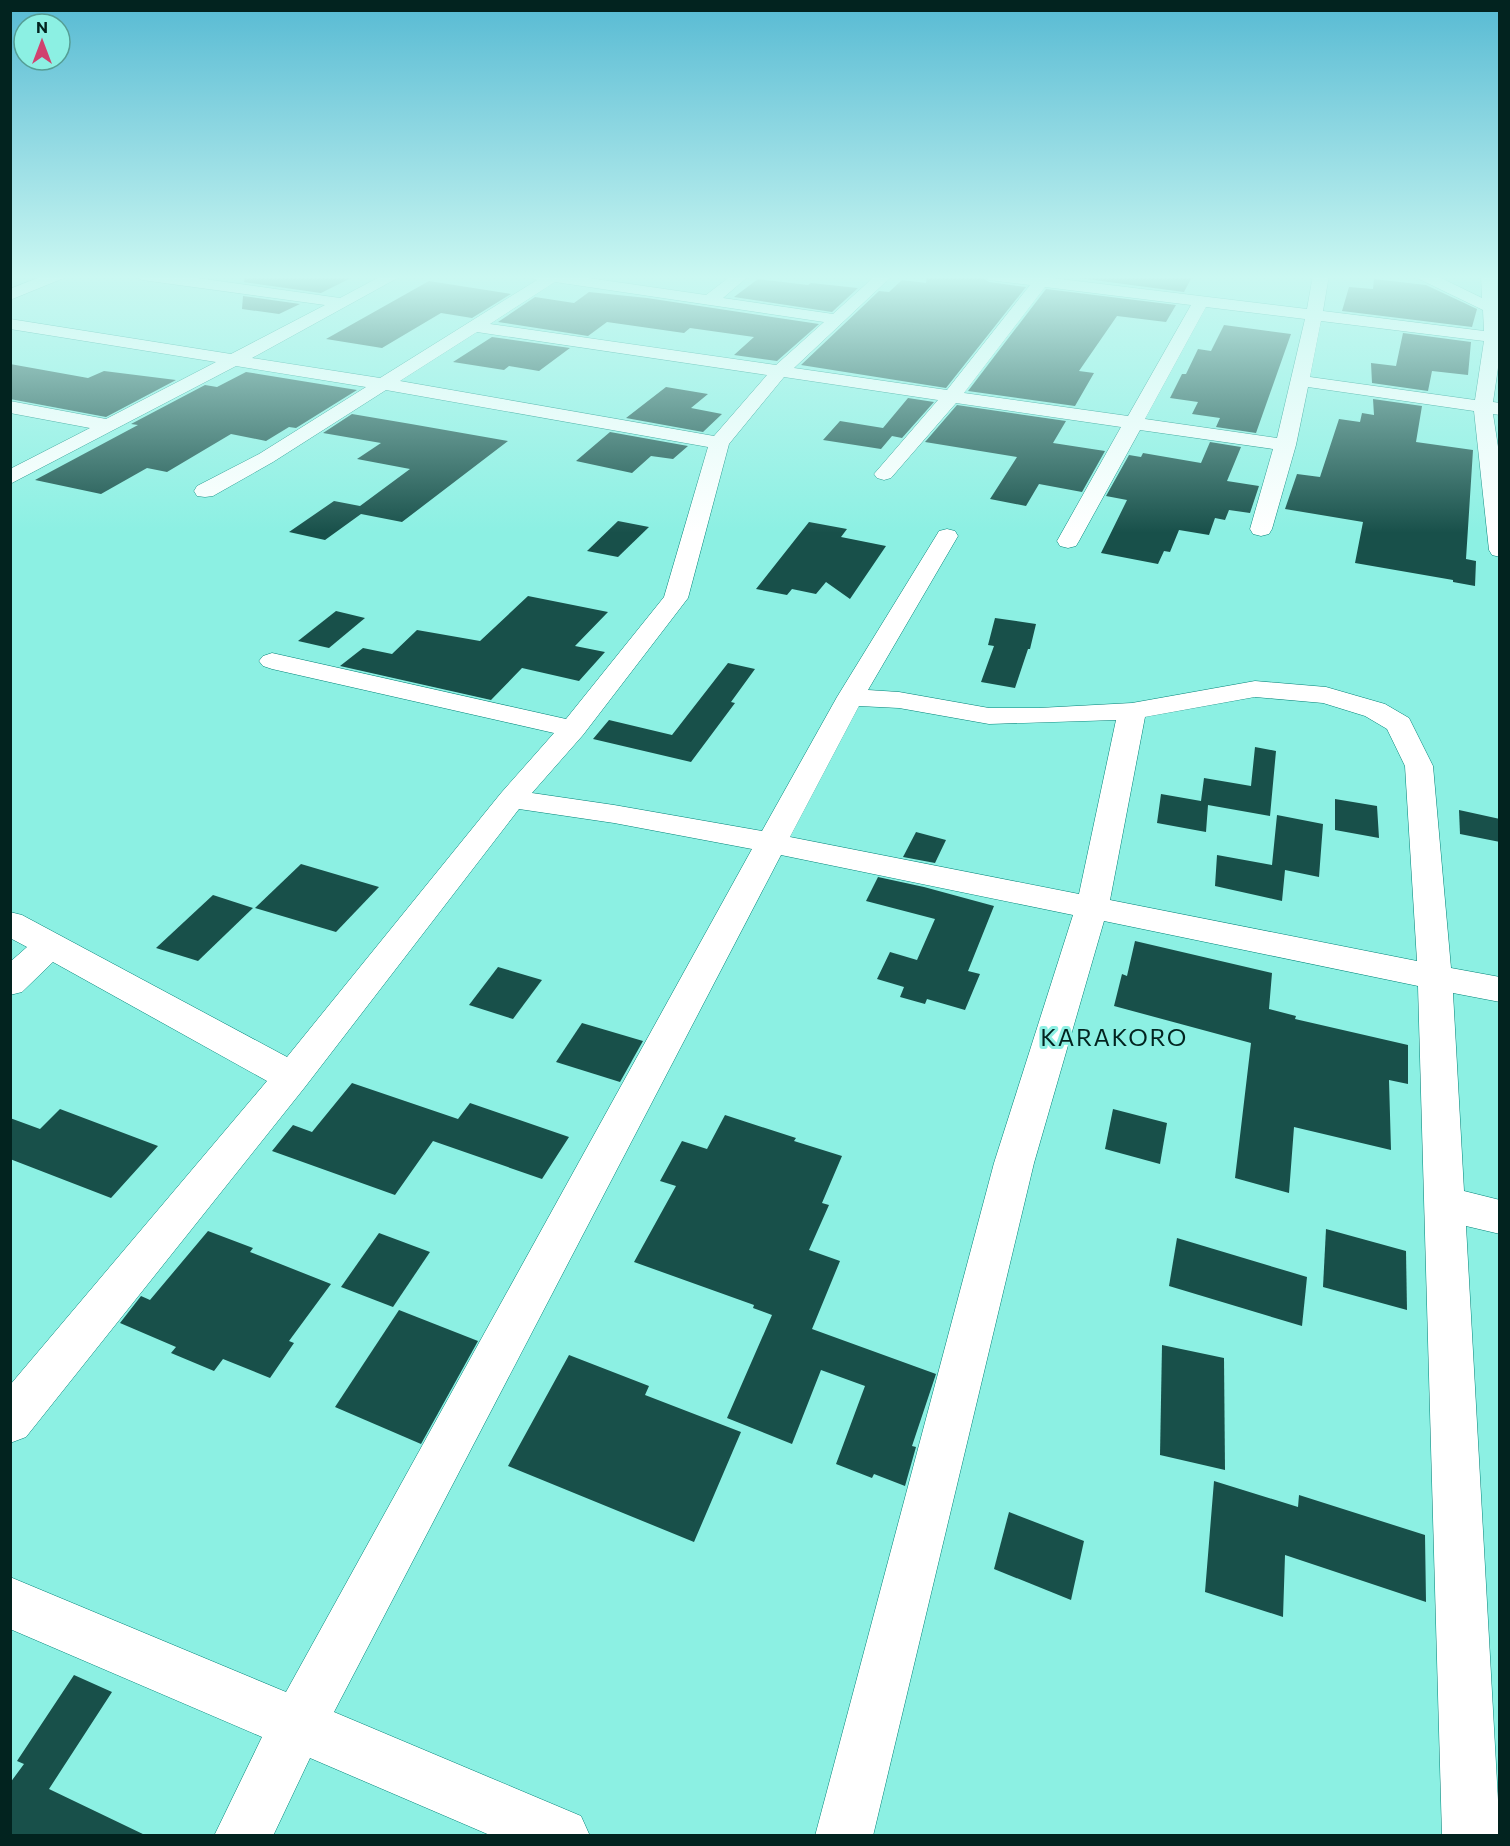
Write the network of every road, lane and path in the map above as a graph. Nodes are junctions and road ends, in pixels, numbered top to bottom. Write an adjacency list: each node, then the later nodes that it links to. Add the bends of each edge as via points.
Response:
1 (230, 361): 11 (street); 16 (street)
2 (419, 361): 11 (street)
3 (700, 361): 9 (street)
4 (791, 361): 9 (street)
5 (979, 361): 12 (street)
6 (1168, 361): 15 (street)
7 (1305, 361): 10 (street)
8 (1494, 361): 14 (street)
9 (778, 373): 12 (street); 17 (street)
10 (1301, 381): 14 (street); 18 (street)
11 (383, 384): 17 (street); 21 (street, via 266,458)
12 (950, 398): 15 (street); 19 (street)
13 (10, 407): 16 (street)
14 (1491, 408): 25 (street)
15 (1134, 424): 18 (street); 24 (street)
16 (110, 426): 20 (street)
17 (718, 443): 29 (street, via 676,598)
18 (1286, 445): 22 (street)
19 (884, 474)
20 (10, 478)
21 (205, 491)
22 (1261, 529)
23 (946, 536): 27 (street)
24 (1068, 541)
25 (1500, 550)
26 (272, 661): 29 (street)
27 (850, 697): 28 (street, via 899,700 989,716); 31 (street)
28 (1132, 711): 32 (street); 35 (street, via 1255,689 1326,695 1375,710 1399,724 1419,766)
29 (573, 729): 30 (street)
30 (512, 799): 31 (street); 38 (street)
31 (772, 843): 32 (street); 43 (street)
32 (1092, 907): 35 (street); 46 (street, via 1014,1163)
33 (10, 923): 34 (street)
34 (50, 945): 36 (street); 38 (street)
35 (1436, 976): 37 (street); 39 (street)
36 (10, 983)
37 (1500, 990)
38 (292, 1077): 41 (street)
39 (1443, 1203): 40 (street); 47 (street)
40 (1500, 1217)
41 (10, 1421)
42 (10, 1603): 43 (street)
43 (297, 1726): 44 (street); 45 (street)
44 (243, 1836)
45 (561, 1836)
46 (844, 1836)
47 (1472, 1836)

